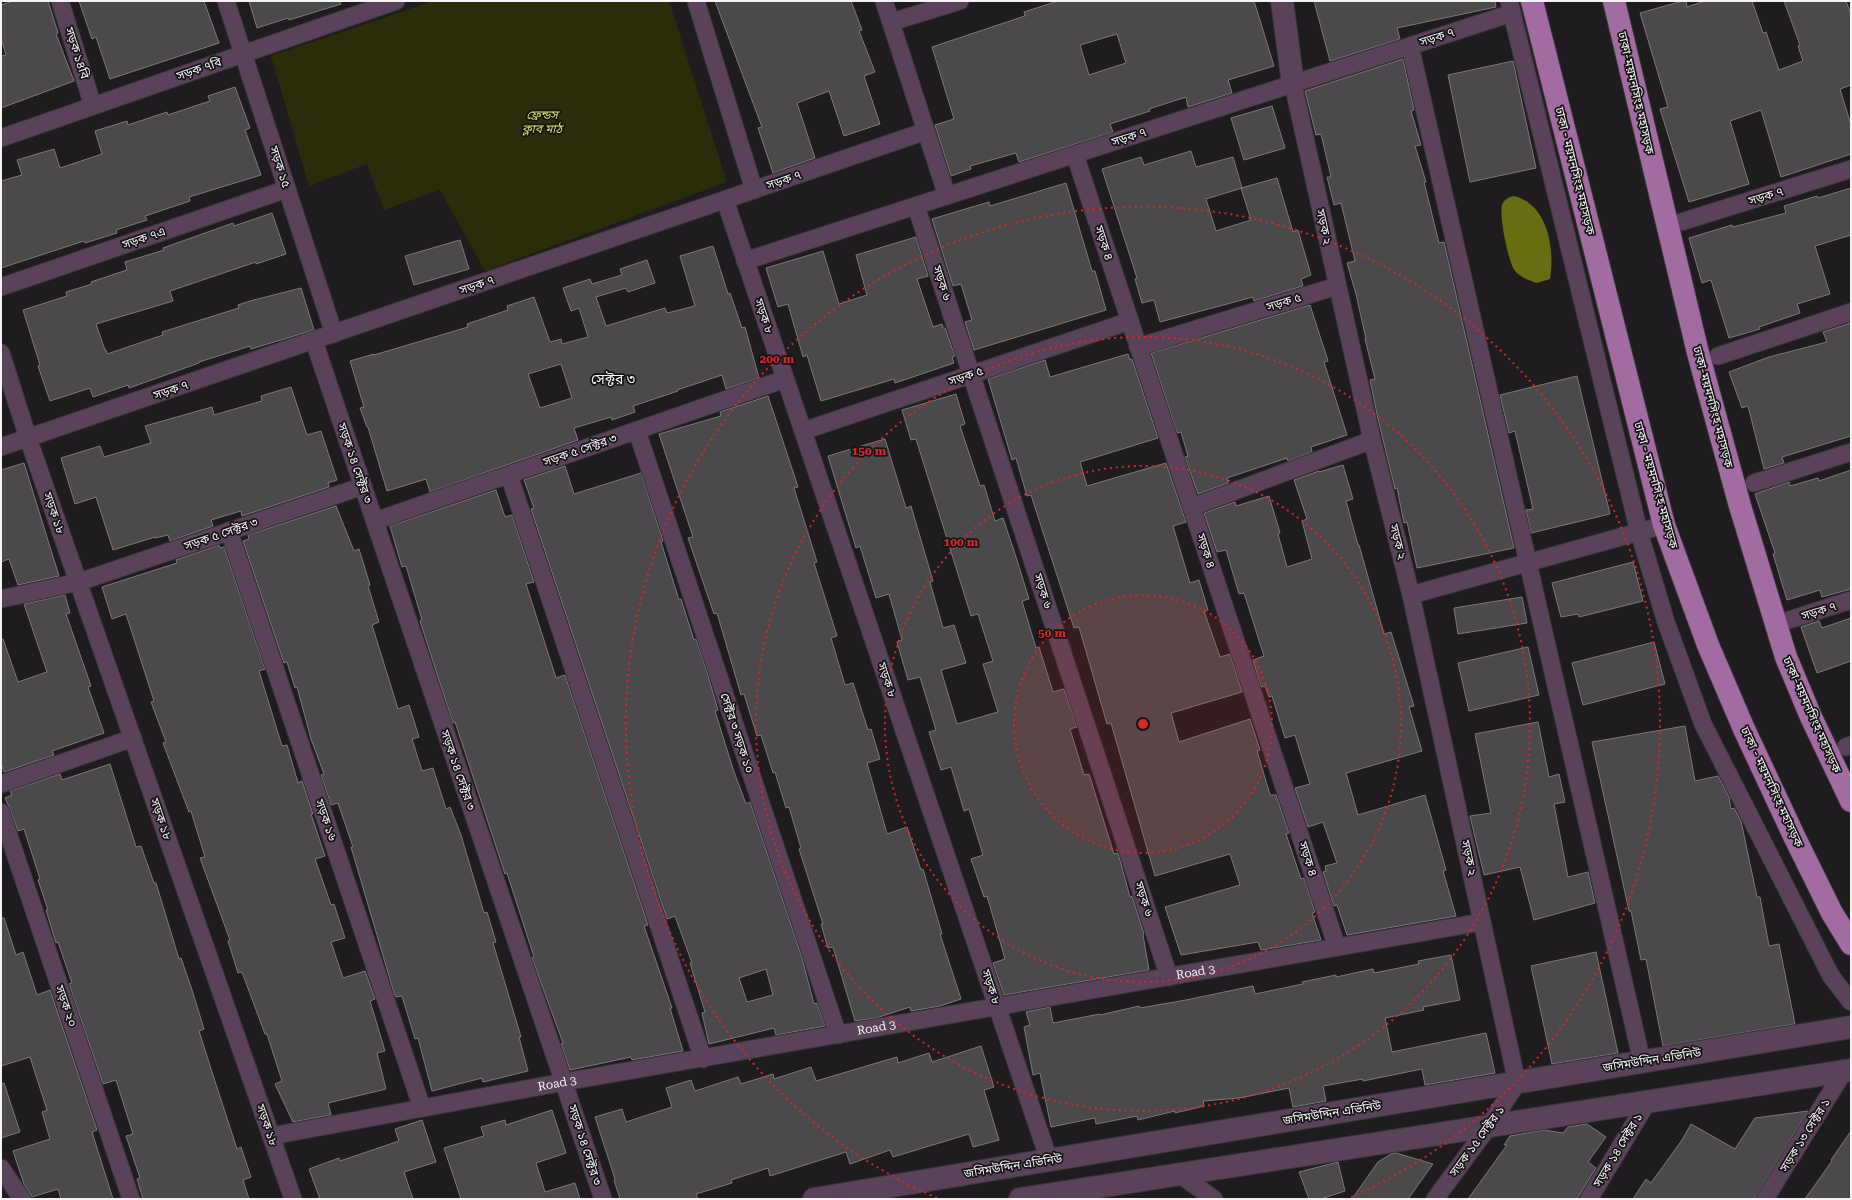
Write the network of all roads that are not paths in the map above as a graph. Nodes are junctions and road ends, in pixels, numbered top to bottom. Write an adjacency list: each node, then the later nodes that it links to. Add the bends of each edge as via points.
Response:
1 (60, 1): 15 (street, সড়ক ১৪বি)
2 (226, 1): 13 (street, সড়ক ১৫)
3 (396, 1): 13 (street, সড়ক ৭বি)
4 (696, 1): 21 (street)
5 (884, 1): 11 (street)
6 (960, 1): 11 (street, via 895,20)
7 (1282, 1): 14 (street, সড়ক ২)
8 (1532, 1): 49 (highway, ঢাকা - ময়মনসিংহ মহাসড়ক)
9 (1614, 1): 60 (highway, ঢাকা-ময়মনসিংহ মহাসড়ক, via 1698,352 1740,506 1786,657)
10 (1511, 7): 12 (street, সড়ক ৭); 51 (street)
11 (890, 18): 16 (street)
12 (1410, 46): 14 (street, সড়ক ৭); 52 (street)
13 (243, 54): 15 (street, সড়ক ৭বি); 20 (street, সড়ক ১৫)
14 (1293, 84): 18 (street, সড়ক ৭); 27 (street, সড়ক ২)
15 (94, 106): 17 (street, সড়ক ৭বি)
16 (926, 131): 21 (street, সড়ক ৭); 22 (street)
17 (1, 138)
18 (1075, 155): 22 (street, সড়ক ৭); 30 (street, সড়ক ৪)
19 (1851, 169): 25 (street, সড়ক ৭)
20 (287, 189): 28 (street, সড়ক ৭এ); 31 (street, সড়ক ১৫)
21 (754, 190): 23 (street, সড়ক ৭)
22 (947, 196): 24 (street, সড়ক ৭)
23 (725, 200): 26 (street, সড়ক ৮); 31 (street, সড়ক ৭)
24 (916, 206): 26 (street, সড়ক ৭); 36 (street, সড়ক ৬)
25 (1681, 222)
26 (745, 262): 37 (street, সড়ক ৮)
27 (1337, 286): 33 (street, সড়ক ৫); 41 (street, সড়ক ২)
28 (1, 287)
29 (1851, 312): 35 (street)
30 (1130, 321): 33 (street, সড়ক ৪); 36 (street, সড়ক ৫)
31 (334, 334): 32 (street, সড়ক ৭)
32 (314, 341): 40 (street, সড়ক ৭); 46 (street, সড়ক ১৪ সেক্টর ৩)
33 (1138, 347): 47 (street, সড়ক ৪)
34 (1, 353): 40 (street)
35 (1718, 356)
36 (972, 374): 39 (street, সড়ক ৫); 65 (street, সড়ক ৬)
37 (785, 379): 38 (street, সড়ক ৫ সেক্টর ৩); 39 (street, সড়ক ৮)
38 (637, 431): 44 (street, সড়ক ৫ সেক্টর ৩); 69 (street, সেক্টর ৩ সড়ক ১০)
39 (803, 431): 67 (street, সড়ক ৮)
40 (28, 438): 42 (street, সড়ক ৭); 53 (street, সড়ক ১৮)
41 (1372, 440): 47 (street); 54 (street, সড়ক ২)
42 (1, 447)
43 (1851, 452): 45 (street)
44 (508, 475): 48 (street, সড়ক ৫ সেক্টর ৩); 70 (street)
45 (1754, 483)
46 (363, 486): 48 (street, সড়ক ১৪ সেক্টর ৩); 50 (street, সড়ক ৫ সেক্টর ৩)
47 (1192, 507): 64 (street, সড়ক ৪)
48 (375, 521): 73 (street, সড়ক ১৪ সেক্টর ৩)
49 (1664, 525): 51 (street); 63 (highway, ঢাকা - ময়মনসিংহ মহাসড়ক, via 1708,645 1744,729 1826,899)
50 (229, 532): 53 (street, সড়ক ৫ সেক্টর ৩); 76 (street, সড়ক ১৬)
51 (1639, 532): 52 (street); 66 (street, via 1666,622 1703,724 1831,976)
52 (1528, 562): 54 (street); 71 (street)
53 (78, 582): 55 (street, সড়ক ৫ সেক্টর ৩); 58 (street, সড়ক ১৮)
54 (1411, 595): 62 (street, সড়ক ২)
55 (1, 599)
56 (1851, 600): 57 (street, সড়ক ৭)
57 (1786, 622)
58 (133, 738): 59 (street); 78 (street, সড়ক ১৮)
59 (1, 784)
60 (1851, 801)
61 (1, 812): 83 (street, সড়ক ২০)
62 (1482, 922): 64 (street, Road 3); 74 (street, সড়ক ২)
63 (1851, 944)
64 (1337, 947): 65 (street, Road 3)
65 (1169, 977): 67 (street, Road 3)
66 (1851, 1002)
67 (998, 1007): 69 (street, Road 3); 79 (street, সড়ক ৮)
68 (1851, 1027): 71 (street, জসিমউদ্দিন এভিনিউ)
69 (838, 1035): 70 (street, Road 3)
70 (703, 1059): 73 (street, Road 3)
71 (1642, 1062): 74 (street, জসিমউদ্দিন এভিনিউ)
72 (1848, 1070): 75 (street); 91 (street, সড়ক ১৩ সেক্টর ১)
73 (564, 1082): 76 (street, Road 3); 85 (street, সড়ক ১৪ সেক্টর ৩)
74 (1517, 1083): 77 (street, সড়ক ১৫ সেক্টর ১); 79 (street, জসিমউদ্দিন এভিনিউ)
75 (1648, 1102): 77 (street); 90 (street, সড়ক ১৪ সেক্টর ১)
76 (422, 1108): 78 (street, Road 3)
77 (1489, 1126): 81 (street); 89 (street, সড়ক ১৫ সেক্টর ১)
78 (271, 1136): 84 (street, সড়ক ১৮)
79 (1050, 1160): 86 (street, জসিমউদ্দিন এভিনিউ)
80 (1, 1168): 82 (street)
81 (1179, 1174): 87 (street); 88 (street)
82 (22, 1199)
83 (131, 1199)
84 (293, 1199)
85 (603, 1199)
86 (814, 1199)
87 (1020, 1199)
88 (1214, 1199)
89 (1435, 1199)
90 (1588, 1199)
91 (1765, 1199)

